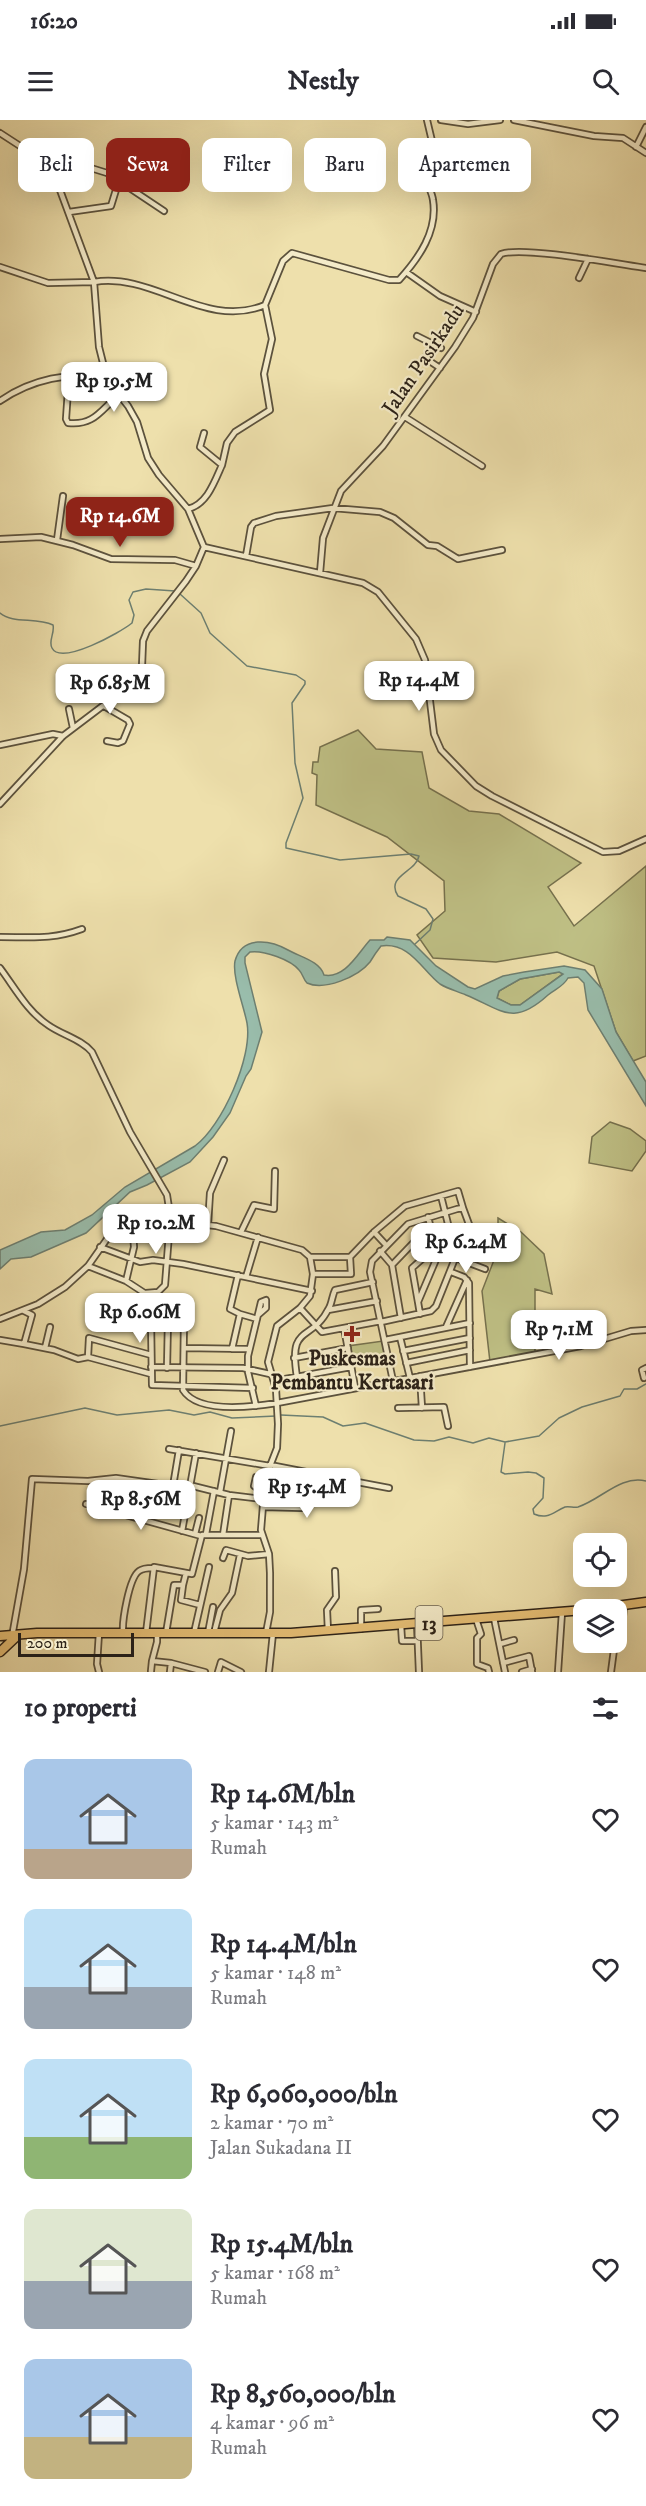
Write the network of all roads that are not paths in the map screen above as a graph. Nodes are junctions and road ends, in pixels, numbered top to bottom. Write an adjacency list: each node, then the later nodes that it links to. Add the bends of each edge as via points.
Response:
1 (427, 120): 18 (street, via 436,158 426,178 434,216 427,241)
2 (441, 120): 3 (street, via 468,124)
3 (500, 120)
4 (514, 120): 8 (street, via 623,138)
5 (646, 127): 8 (street)
6 (1, 137): 7 (street)
7 (18, 145)
8 (636, 147): 9 (street)
9 (646, 153)
10 (61, 192): 14 (street)
11 (115, 192): 14 (street, via 111,206)
12 (136, 192): 13 (street)
13 (164, 211)
14 (69, 212): 20 (street)
15 (588, 259): 17 (street, Jalan Pasirkadu); 19 (street); 22 (street, Jalan Pasirkadu, via 501,254 493,264)
16 (0, 267): 20 (street, via 48,283)
17 (646, 268)
18 (406, 272): 21 (street, via 399,280 389,280 292,253 283,261); 22 (street, via 445,299)
19 (579, 278)
20 (94, 282): 21 (street, via 119,281 155,288 213,310 233,312); 28 (street, via 99,347)
21 (265, 305): 33 (street, via 272,339 264,374 270,410 234,432)
22 (476, 312): 26 (street, Jalan Pasirkadu)
23 (417, 336): 24 (street)
24 (433, 344): 25 (street); 26 (street, via 425,358)
25 (441, 348)
26 (440, 368): 31 (street, Jalan Pasirkadu)
27 (69, 375): 28 (street); 29 (street, via 68,423 94,420); 30 (street, via 33,385)
28 (107, 379): 29 (street)
29 (120, 394): 37 (street, via 137,422 148,458)
30 (0, 401)
31 (405, 417): 34 (street); 36 (street, Jalan Pasirkadu, via 341,491)
32 (204, 433): 33 (street, via 200,445)
33 (222, 465): 37 (street, via 207,496 199,506)
34 (482, 466)
35 (63, 496): 39 (street)
36 (333, 508): 41 (street, via 389,514 428,545 436,545 458,559); 42 (street, via 254,523); 44 (street, Jalan Pasirkadu, via 323,538)
37 (188, 509): 40 (street)
38 (0, 539): 39 (street)
39 (57, 540): 43 (street, via 111,559 175,560)
40 (204, 547): 42 (street); 43 (street)
41 (502, 550)
42 (246, 556): 44 (street)
43 (196, 566): 45 (street, via 144,635 142,666 137,678)
44 (320, 573): 52 (street, via 369,585 407,626 425,660 436,742 476,786 603,852 619,851)
45 (104, 706): 47 (street); 49 (street, via 130,722 123,741)
46 (69, 709): 47 (street)
47 (73, 728): 48 (street)
48 (63, 736): 50 (street, via 53,734); 51 (street)
49 (107, 741)
50 (0, 745)
51 (0, 804)
52 (646, 838)
53 (81, 929): 54 (street, via 62,936 30,939)
54 (0, 936)
55 (0, 968): 63 (street, via 39,1019 92,1052 125,1122 170,1202)
56 (224, 1160): 64 (street, via 210,1193)
57 (274, 1171): 66 (street, via 274,1209 254,1204)
58 (441, 1196): 59 (street, via 459,1191); 60 (street); 67 (street, via 405,1206)
59 (463, 1208): 60 (street); 65 (street)
60 (446, 1212): 61 (street); 78 (street)
61 (428, 1217): 68 (street); 71 (street, via 410,1223)
62 (132, 1218): 63 (street); 72 (street, via 118,1224); 79 (street)
63 (170, 1221): 64 (street); 80 (street)
64 (208, 1225): 66 (street)
65 (468, 1225): 69 (street); 75 (street, via 472,1245)
66 (241, 1232): 70 (street)
67 (374, 1232): 71 (street); 77 (street)
68 (433, 1233): 73 (street); 81 (street, via 416,1240)
69 (498, 1236)
70 (258, 1237): 76 (street, via 302,1250); 87 (street)
71 (386, 1245): 74 (street)
72 (100, 1247): 79 (street); 82 (street)
73 (437, 1250): 94 (street, via 436,1262); 94 (street, via 427,1253 412,1268)
74 (380, 1251): 81 (street); 90 (street, via 370,1264)
75 (493, 1252)
76 (310, 1257): 77 (street); 85 (street)
77 (350, 1257): 85 (street, via 351,1274)
78 (456, 1258): 83 (street); 84 (street)
79 (132, 1260): 80 (street); 89 (street)
80 (167, 1261): 86 (street); 92 (street, via 164,1287)
81 (392, 1265): 100 (street)
82 (88, 1266): 89 (street); 97 (street, via 57,1293)
83 (485, 1269)
84 (451, 1272): 88 (street); 99 (street, via 435,1309)
85 (313, 1274): 91 (street)
86 (238, 1275): 87 (street); 98 (street, via 230,1309)
87 (246, 1276): 91 (street)
88 (467, 1280): 105 (street); 108 (street)
89 (126, 1281): 92 (street)
90 (373, 1282): 93 (street); 96 (street, via 336,1289)
91 (312, 1291): 95 (street)
92 (146, 1293): 102 (street)
93 (377, 1301): 96 (street); 104 (street)
94 (418, 1302): 99 (street)
95 (300, 1308): 106 (street); 134 (street, via 277,1326 268,1362)
96 (328, 1310): 106 (street)
97 (23, 1311): 101 (street); 115 (street, via 32,1315)
98 (240, 1314): 119 (street); 120 (street, via 258,1317)
99 (420, 1314): 100 (street)
100 (401, 1318): 104 (street)
101 (0, 1319)
102 (151, 1320): 103 (street); 123 (street)
103 (168, 1320): 117 (street, via 184,1322); 129 (street)
104 (381, 1322): 109 (street); 114 (street)
105 (470, 1323): 108 (street); 112 (street)
106 (315, 1326): 109 (street, via 322,1332); 125 (street, via 299,1338)
107 (50, 1327): 116 (street)
108 (446, 1327): 111 (street)
109 (344, 1328): 118 (street)
110 (646, 1330): 128 (street)
111 (400, 1337): 114 (street); 122 (street)
112 (470, 1338): 121 (street); 122 (street)
113 (0, 1340): 115 (street)
114 (385, 1340): 140 (street)
115 (24, 1344): 116 (street)
116 (45, 1348): 124 (street, via 78,1359)
117 (184, 1348): 119 (street); 130 (street)
118 (348, 1348): 125 (street); 127 (street)
119 (232, 1349): 120 (street)
120 (248, 1349): 132 (street)
121 (470, 1350): 126 (street); 128 (street)
122 (404, 1351): 126 (street)
123 (151, 1355): 124 (street, via 88,1338); 133 (street)
124 (88, 1357): 133 (street)
125 (294, 1358): 136 (street)
126 (406, 1363): 137 (street)
127 (351, 1367): 136 (street); 142 (street)
128 (470, 1367): 135 (street)
129 (167, 1368): 130 (street); 133 (street)
130 (183, 1368): 132 (street); 141 (street)
131 (646, 1368): 138 (street, via 642,1370)
132 (248, 1369): 134 (street); 143 (street)
133 (151, 1371): 141 (street, via 152,1385)
134 (270, 1374): 139 (street)
135 (420, 1376): 137 (street); 147 (street)
136 (297, 1377): 139 (street)
137 (410, 1378): 140 (street)
138 (644, 1378)
139 (274, 1381): 144 (street)
140 (393, 1381): 142 (street)
141 (183, 1386): 143 (street); 145 (street, via 185,1393 202,1405)
142 (355, 1387): 144 (street)
143 (253, 1388): 145 (street)
144 (277, 1403): 145 (street); 154 (street, via 278,1445)
145 (256, 1406)
146 (398, 1408): 147 (street)
147 (422, 1408): 148 (street, via 444,1407)
148 (448, 1426)
149 (231, 1431): 153 (street)
150 (169, 1449): 151 (street)
151 (179, 1450): 152 (street); 157 (street)
152 (196, 1453): 153 (street); 158 (street)
153 (226, 1459): 154 (street); 160 (street)
154 (270, 1466): 155 (street); 161 (street)
155 (317, 1475): 159 (street, via 337,1483 352,1481); 165 (street, via 302,1508)
156 (256, 1477): 161 (street, via 254,1486)
157 (173, 1486): 158 (street); 201 (street, via 116,1478 32,1479)
158 (191, 1486): 160 (street); 167 (street)
159 (389, 1488)
160 (217, 1491): 162 (street); 169 (street)
161 (264, 1493): 163 (street)
162 (229, 1495): 163 (street); 170 (street)
163 (263, 1499): 165 (street)
164 (86, 1504): 167 (street)
165 (263, 1507): 171 (street)
166 (199, 1518): 168 (street)
167 (182, 1531): 168 (street)
168 (195, 1534): 169 (street)
169 (204, 1535): 170 (street); 176 (street)
170 (223, 1535): 171 (street)
171 (261, 1535): 172 (street)
172 (269, 1554): 173 (street); 200 (street)
173 (240, 1555): 174 (street, via 226,1550); 199 (street, via 232,1593)
174 (223, 1558)
175 (153, 1568): 178 (street); 195 (street, via 140,1570 135,1576 124,1612); 196 (street)
176 (194, 1569): 178 (street, via 192,1574); 181 (street, via 209,1570)
177 (335, 1571): 193 (street, via 336,1597 327,1610)
178 (186, 1573): 179 (street)
179 (183, 1585): 181 (street, via 181,1600); 197 (street, via 174,1585)
180 (646, 1602): 182 (highway, 13)
181 (200, 1605): 198 (street)
182 (627, 1605)
183 (213, 1607): 199 (street)
184 (378, 1609): 191 (street, via 361,1610)
185 (573, 1611): 186 (highway, 13)
186 (562, 1612): 187 (highway, 13); 223 (street)
187 (494, 1618): 188 (highway, 13); 205 (street)
188 (476, 1619): 189 (highway, 13); 220 (street, via 481,1634 477,1638 477,1664)
189 (417, 1624): 190 (highway, 13); 204 (street)
190 (401, 1625): 191 (highway, 13); 204 (street, via 403,1641)
191 (361, 1629): 193 (highway, 13)
192 (0, 1631): 201 (highway, 13)
193 (328, 1631): 200 (highway, 13)
194 (99, 1633): 195 (highway, 13); 201 (highway, 13); 213 (street)
195 (123, 1633): 196 (highway, 13)
196 (146, 1633): 197 (highway, 13)
197 (162, 1633): 198 (highway, 13); 208 (street)
198 (194, 1633): 199 (highway, 13)
199 (211, 1633): 200 (highway, 13)
200 (270, 1633): 218 (street)
201 (15, 1634): 202 (highway, 13); 206 (highway)
202 (0, 1636)
203 (514, 1640): 205 (street)
204 (417, 1641): 219 (street)
205 (500, 1644): 209 (street)
206 (0, 1653)
207 (614, 1653): 224 (street)
208 (152, 1661): 210 (street); 212 (street)
209 (503, 1662): 211 (street, via 526,1656); 221 (street)
210 (171, 1663): 214 (street); 215 (street)
211 (531, 1670): 222 (street)
212 (151, 1671)
213 (99, 1672)
214 (170, 1672)
215 (205, 1672)
216 (218, 1672): 217 (street, via 221,1662)
217 (241, 1672)
218 (269, 1672)
219 (419, 1672)
220 (489, 1672)
221 (505, 1672)
222 (522, 1672)
223 (558, 1672)
224 (611, 1672)

